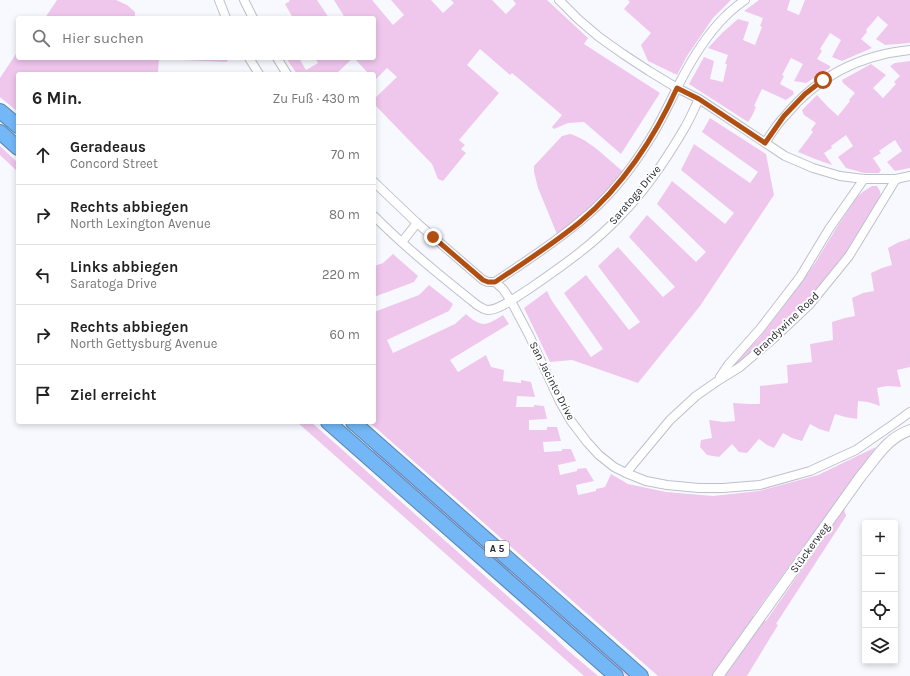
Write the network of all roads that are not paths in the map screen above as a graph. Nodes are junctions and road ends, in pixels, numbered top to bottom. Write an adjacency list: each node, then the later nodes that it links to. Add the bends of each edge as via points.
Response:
1 (219, 0): 5 (street)
2 (559, 0): 12 (street, via 599,37)
3 (745, 0): 12 (street, via 717,25 701,46)
4 (248, 2): 6 (street)
5 (225, 16)
6 (252, 16)
7 (910, 50): 17 (street, via 871,58 845,67 823,80 784,116)
8 (250, 60): 10 (street)
9 (278, 60): 11 (street)
10 (258, 72)
11 (286, 72)
12 (677, 88): 13 (street); 26 (street, Saratoga Drive, via 650,140 604,199 559,239)
13 (699, 99): 17 (street); 27 (street, Saratoga Drive, via 684,129 662,163 622,215 558,270)
14 (0, 111): 15 (highway)
15 (16, 124)
16 (0, 132): 18 (highway)
17 (765, 143): 20 (street, via 785,156 813,168 840,176)
18 (16, 146)
19 (910, 176): 21 (street)
20 (864, 179): 21 (street); 28 (street, Brandywine Road, via 800,277)
21 (896, 179): 28 (street, Brandywine Road, via 849,256 810,304 740,367)
22 (376, 184): 24 (street)
23 (376, 218): 25 (street, Saratoga Drive)
24 (417, 223): 25 (street); 26 (street, via 483,280)
25 (402, 242): 27 (street, Saratoga Drive, via 482,308 488,310)
26 (495, 282): 27 (street, San Jacinto Drive)
27 (511, 301): 33 (street, San Jacinto Drive, via 571,421 599,455)
28 (718, 380): 33 (street, Brandywine Road, via 670,420)
29 (910, 412): 33 (street, San Jacinto Drive, via 856,450 810,471 760,485 699,488 646,481)
30 (330, 424): 34 (highway, A 5)
31 (355, 424): 35 (highway, A 5)
32 (910, 430): 36 (street, Stückerweg, via 901,433 887,444 861,476)
33 (626, 473)
34 (616, 676)
35 (641, 676)
36 (718, 676)

